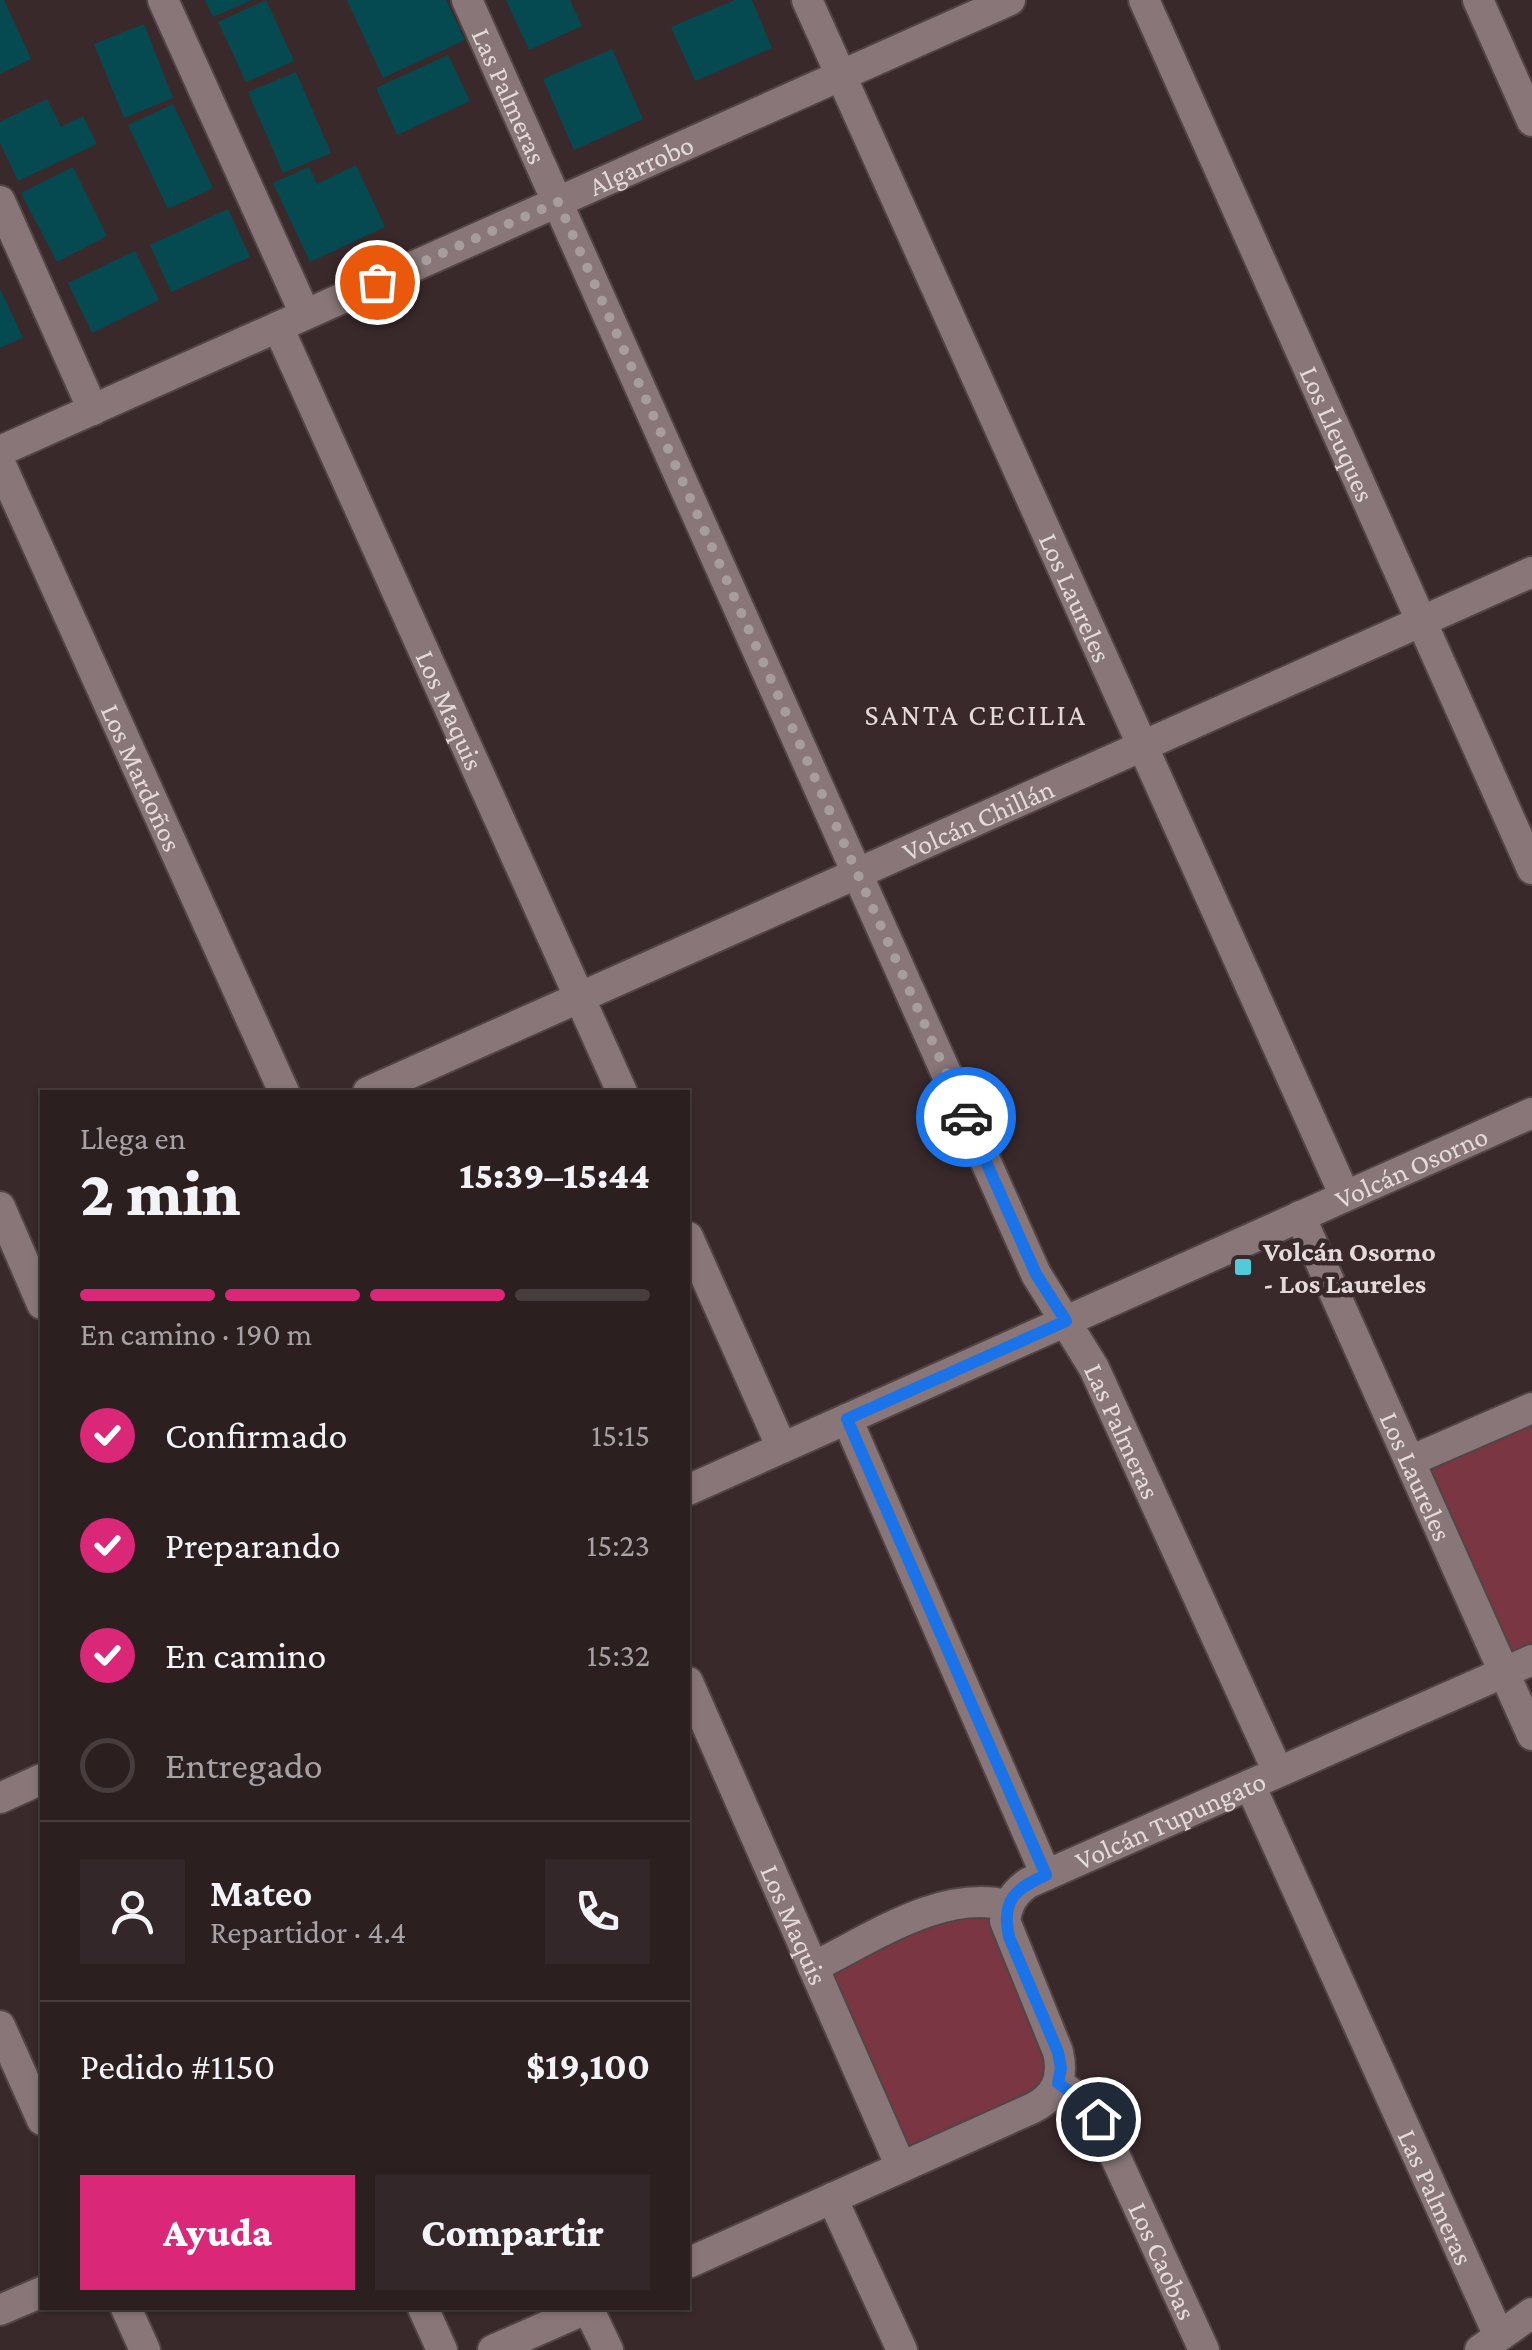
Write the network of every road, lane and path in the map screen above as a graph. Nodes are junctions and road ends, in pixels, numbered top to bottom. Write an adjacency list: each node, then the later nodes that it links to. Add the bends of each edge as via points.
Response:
1 (164, 0): 11 (street, Los Maquis)
2 (467, 0): 10 (street, Las Palmeras)
3 (807, 0): 7 (street, Los Laureles)
4 (1010, 0): 7 (street, Algarrobo)
5 (1144, 0): 16 (street, Los Lleuques)
6 (1478, 0): 8 (street)
7 (841, 75): 10 (street, Algarrobo); 17 (street, Los Laureles)
8 (1532, 121)
9 (0, 201): 12 (street)
10 (558, 202): 11 (street, Algarrobo); 19 (street, Las Palmeras)
11 (292, 321): 12 (street, Algarrobo); 20 (street, Los Maquis)
12 (93, 410): 13 (street, Algarrobo)
13 (0, 451)
14 (0, 463): 21 (street, Los Mardoños)
15 (1532, 572): 16 (street, Volcán Chillán)
16 (1422, 621): 17 (street, Volcán Chillán); 18 (street, Los Lleuques)
17 (1143, 746): 19 (street, Volcán Chillán); 25 (street, Los Laureles)
18 (1532, 869)
19 (858, 874): 20 (street, Volcán Chillán); 31 (street, Las Palmeras, via 1036,1274)
20 (580, 998): 22 (street, Volcán Chillán); 23 (street, Los Maquis)
21 (283, 1090)
22 (373, 1090)
23 (621, 1090)
24 (1532, 1113): 25 (street, Volcán Osorno)
25 (1345, 1196): 27 (street, Volcán Osorno)
26 (0, 1207): 29 (street)
27 (1300, 1216): 31 (street, Volcán Osorno); 35 (street, Los Laureles)
28 (690, 1241): 34 (street)
29 (20, 1248): 30 (street)
30 (40, 1299)
31 (1066, 1321): 33 (street, Volcán Osorno); 40 (street, Las Palmeras, via 1094,1368)
32 (1532, 1408): 35 (street)
33 (847, 1419): 34 (street, Volcán Osorno); 43 (street)
34 (782, 1448): 36 (street, Volcán Osorno)
35 (1410, 1462): 37 (street, Los Laureles)
36 (690, 1489)
37 (1518, 1666): 39 (street, Los Laureles); 40 (street, Volcán Tupungato)
38 (690, 1687): 45 (street, Los Maquis)
39 (1532, 1735)
40 (1264, 1779): 43 (street, Volcán Tupungato); 59 (street, Las Palmeras)
41 (40, 1780): 42 (street)
42 (0, 1798)
43 (1046, 1875): 44 (street, Volcán Tupungato, via 1015,1892)
44 (1008, 1905): 45 (street, via 952,1902); 47 (street, via 1009,1937 1058,2052)
45 (813, 1967): 49 (street, Los Maquis)
46 (0, 2026): 48 (street)
47 (1058, 2083): 49 (street, via 1044,2102); 65 (street, Los Caobas, via 1098,2119)
48 (40, 2116)
49 (901, 2168): 50 (street)
50 (832, 2198): 51 (street); 64 (street)
51 (690, 2261)
52 (40, 2293): 53 (street)
53 (0, 2310)
54 (127, 2310): 60 (street)
55 (424, 2310): 61 (street)
56 (583, 2310): 62 (street)
57 (589, 2310): 63 (street)
58 (1532, 2313): 59 (street)
59 (1490, 2343)
60 (145, 2350)
61 (442, 2350)
62 (493, 2350)
63 (608, 2350)
64 (902, 2350)
65 (1204, 2350)

